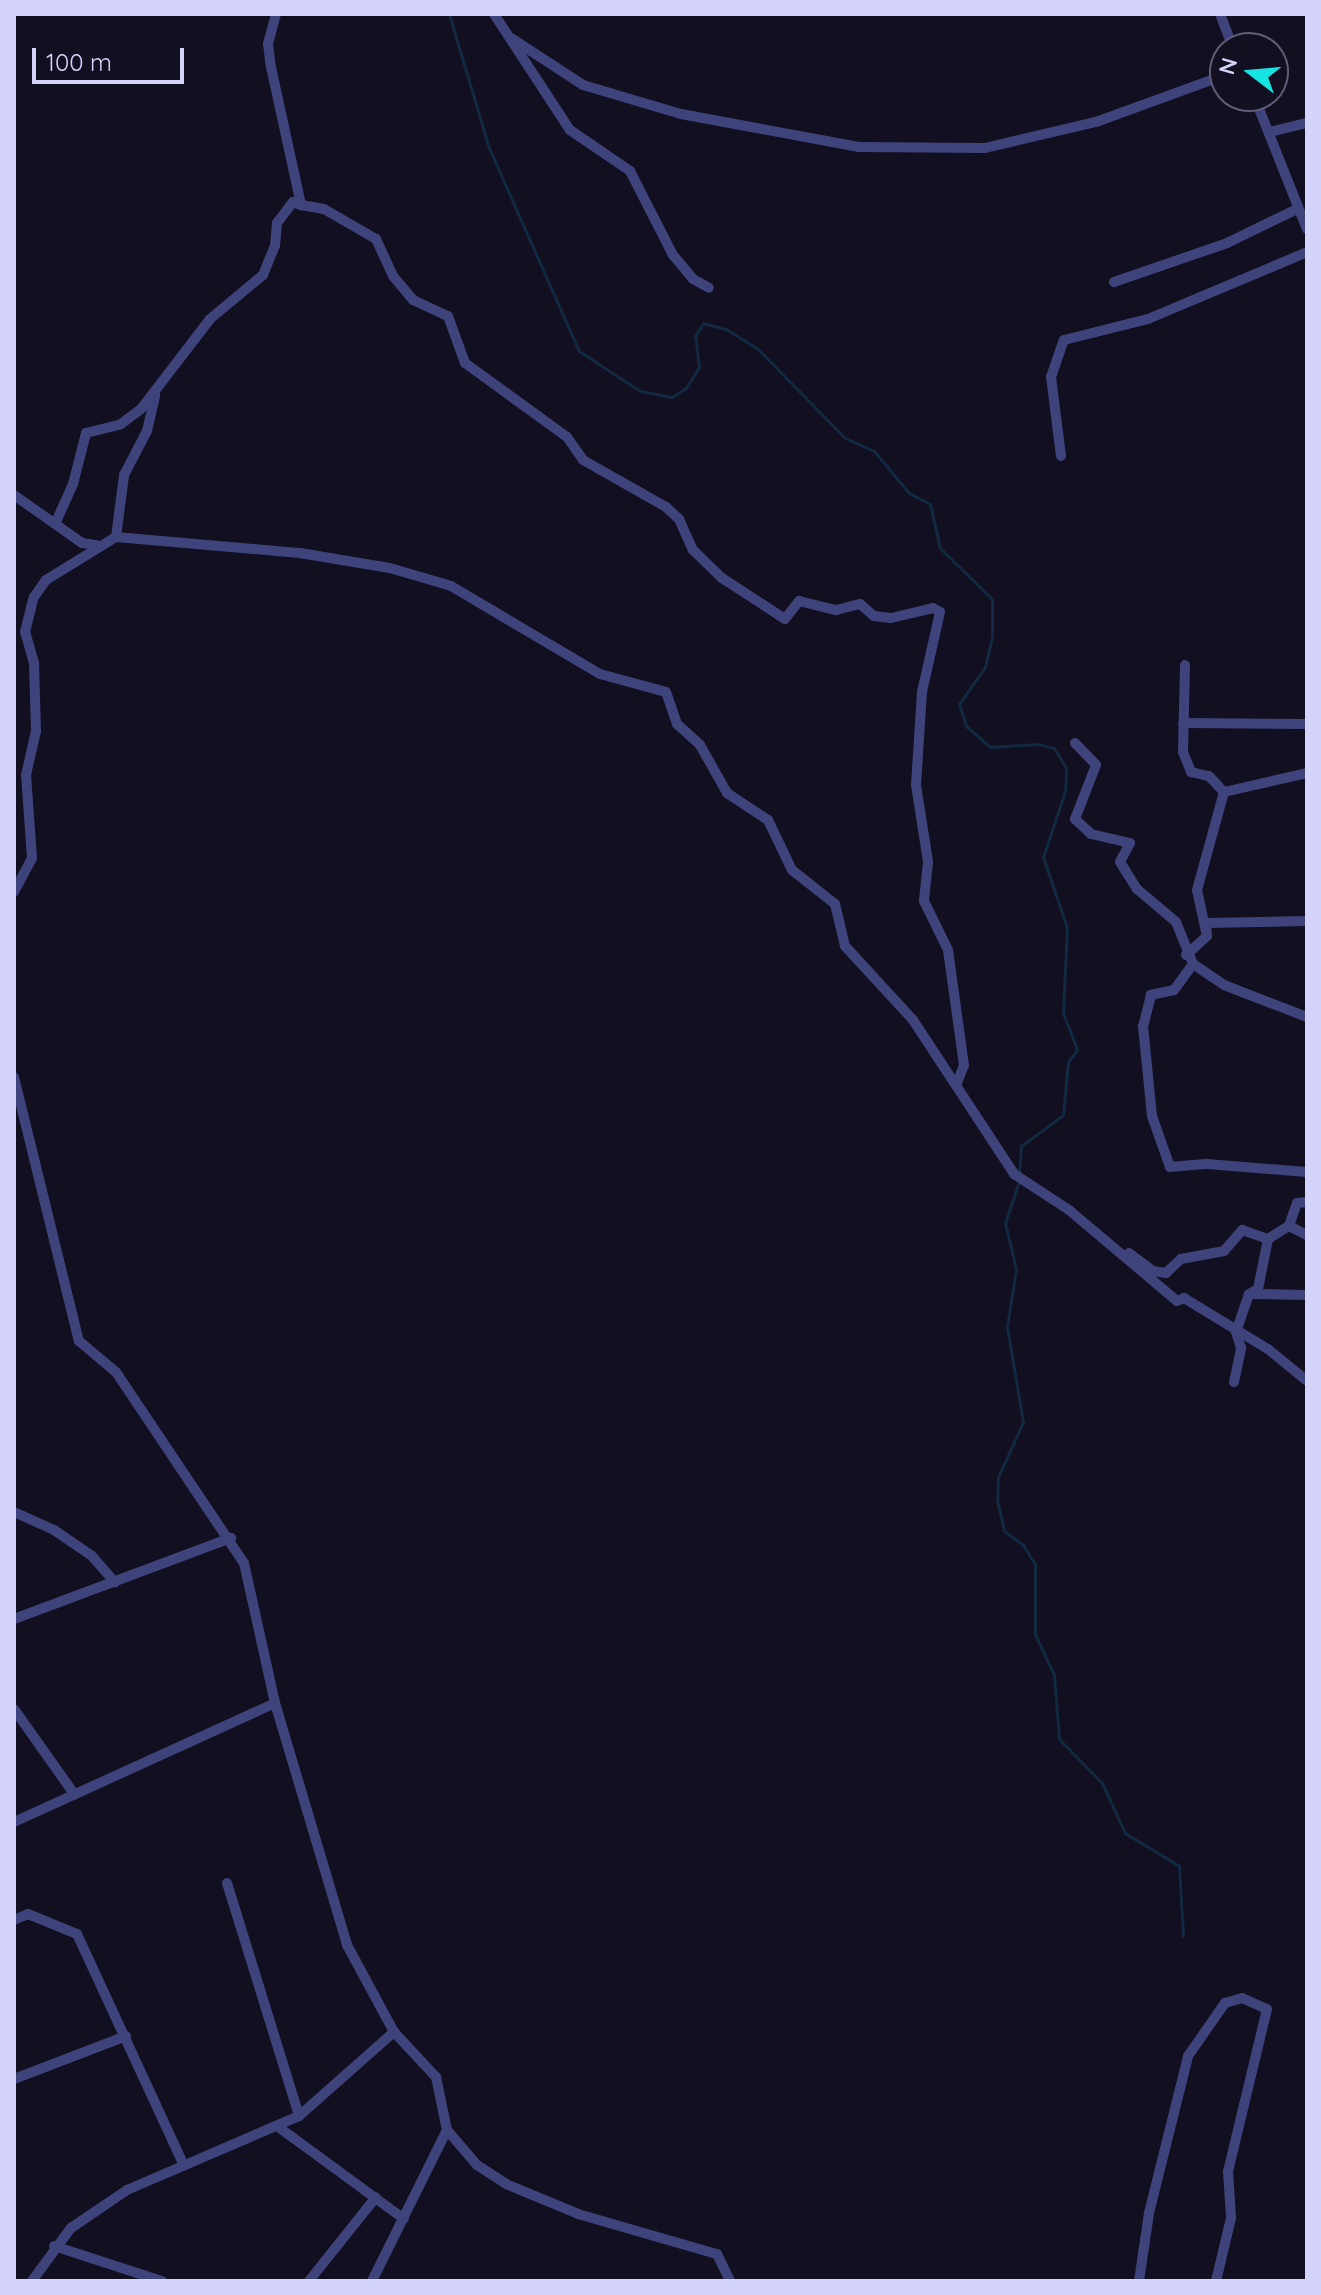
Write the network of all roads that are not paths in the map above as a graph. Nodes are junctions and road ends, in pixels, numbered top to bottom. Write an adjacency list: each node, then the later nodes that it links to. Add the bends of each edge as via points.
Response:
1 (276, 14): 8 (street, via 268,44 271,67)
2 (494, 14): 3 (street)
3 (511, 38): 4 (street, via 583,85 681,114 859,147 985,148 1096,122); 13 (street, via 570,130 630,171 673,255 693,279)
4 (1209, 81)
5 (1261, 112): 7 (street)
6 (1307, 123): 7 (street)
7 (1270, 132): 9 (street)
8 (301, 205): 14 (street, via 293,202 277,223 275,246 263,275 210,319); 32 (street, via 324,209 366,229 413,300 448,316 465,363 567,437 583,460 666,507 679,519 693,550 735,590 785,619 799,601 836,610 860,604 874,616 891,618 933,608 940,612 922,692 916,785 928,862 924,901 948,950 964,1065)
9 (1297, 209): 10 (street); 12 (street, via 1215,248)
10 (1307, 229)
11 (1307, 252): 15 (street, via 1168,312 1064,340 1051,377)
12 (1114, 282)
13 (709, 288)
14 (155, 392): 17 (street, via 121,424 86,433); 18 (street, via 147,431 124,475)
15 (1061, 456)
16 (14, 495): 17 (street)
17 (56, 522): 19 (street, via 82,543)
18 (116, 537): 19 (street); 32 (street, via 214,542 390,568 451,586 600,674 666,692 677,724 700,745 727,793 768,820 792,870 835,904 845,946 913,1020)
19 (97, 545): 26 (street, via 84,561 46,580 27,617 36,731 26,775 32,858)
20 (1185, 665): 21 (street)
21 (1183, 723): 22 (street); 25 (street, via 1183,752 1191,772 1209,776)
22 (1307, 724)
23 (1075, 743): 29 (street, via 1096,765 1075,819 1091,834 1130,843 1120,862 1137,889 1176,922)
24 (1307, 773): 25 (street)
25 (1224, 792): 28 (street, via 1197,890)
26 (14, 892)
27 (1307, 921): 28 (street, via 1206,923)
28 (1207, 936): 29 (street)
29 (1190, 959): 30 (street, via 1224,985); 33 (street, via 1174,990 1151,995 1143,1026 1152,1116 1170,1167 1207,1164)
30 (1307, 1017)
31 (14, 1077): 45 (street, via 79,1341 116,1372)
32 (956, 1086): 38 (street, via 1014,1174)
33 (1307, 1172)
34 (1307, 1202): 35 (street, via 1297,1203)
35 (1289, 1226): 36 (street); 37 (street)
36 (1307, 1235)
37 (1268, 1239): 38 (street, via 1242,1230 1224,1251 1181,1259 1166,1273); 39 (street, via 1258,1289)
38 (1112, 1247): 41 (street, via 1177,1301 1184,1298)
39 (1249, 1294): 40 (street); 41 (street)
40 (1307, 1295)
41 (1236, 1332): 42 (street, via 1268,1349); 43 (street, via 1241,1348)
42 (1307, 1381)
43 (1234, 1382)
44 (14, 1512): 46 (street, via 92,1556)
45 (231, 1538): 46 (street); 48 (street, via 251,1585)
46 (115, 1582): 47 (street)
47 (14, 1619)
48 (275, 1703): 50 (street); 54 (street, via 347,1945)
49 (14, 1709): 50 (street)
50 (75, 1795): 51 (street)
51 (14, 1822)
52 (227, 1883): 57 (street)
53 (14, 1920): 55 (street, via 28,1914 77,1934)
54 (394, 2032): 57 (street); 59 (street, via 436,2077)
55 (126, 2036): 56 (street); 60 (street)
56 (14, 2079)
57 (299, 2116): 58 (street)
58 (277, 2126): 60 (street); 61 (street)
59 (447, 2130): 62 (street); 68 (street, via 477,2165 506,2184 578,2214 717,2254)
60 (184, 2166): 63 (street, via 127,2190)
61 (376, 2197): 62 (street); 66 (street)
62 (404, 2219): 67 (street)
63 (54, 2246): 64 (street); 65 (street)
64 (32, 2281)
65 (162, 2281)
66 (309, 2281)
67 (372, 2281)
68 (730, 2281)
69 (1139, 2281): 70 (street, via 1149,2213 1188,2056 1225,2003 1242,1998 1267,2009 1228,2171 1231,2218)
70 (1216, 2281)

